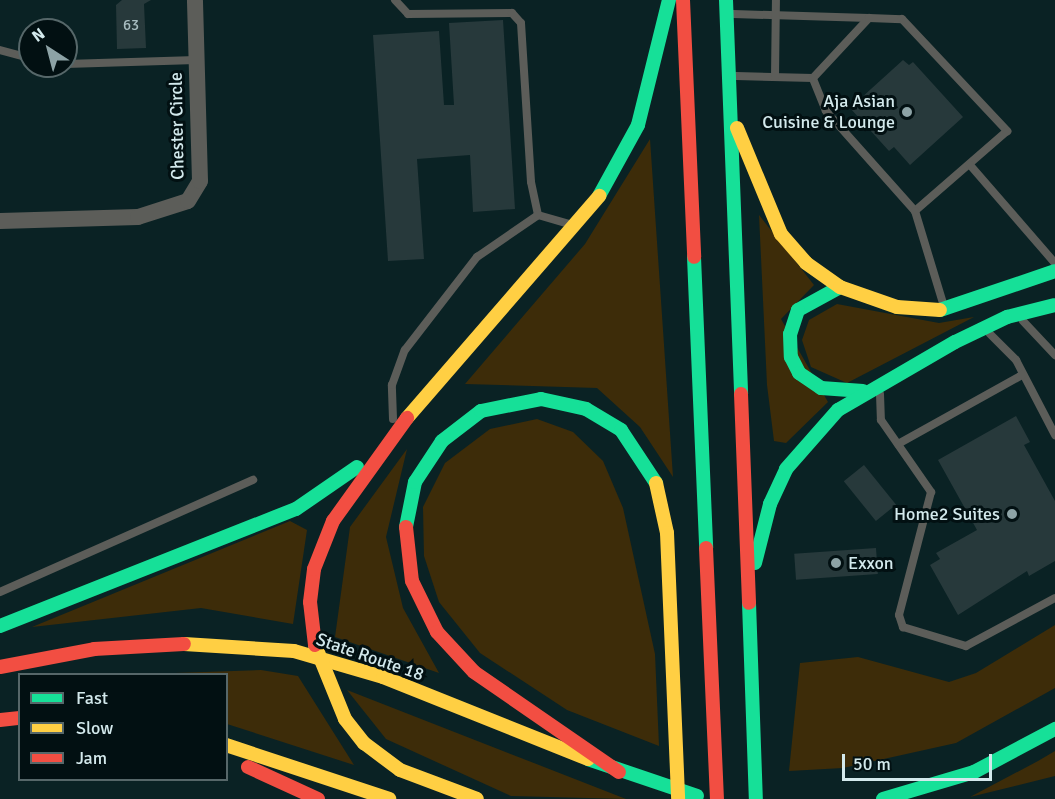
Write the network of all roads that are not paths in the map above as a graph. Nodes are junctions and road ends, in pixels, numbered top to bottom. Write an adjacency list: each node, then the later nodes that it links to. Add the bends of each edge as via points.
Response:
1 (195, 0): 11 (street, Chester Circle)
2 (395, 0): 19 (lane, via 408,14 512,13 522,23 531,182)
3 (669, 0): 21 (highway, via 638,125)
4 (683, 0): 54 (highway)
5 (776, 0): 7 (lane)
6 (726, 7): 7 (lane); 13 (highway)
7 (774, 15): 8 (lane); 14 (lane)
8 (869, 18): 15 (lane); 17 (lane, via 902,19 1007,131)
9 (0, 50): 10 (lane)
10 (18, 55)
11 (196, 60): 12 (lane); 20 (street, Chester Circle, via 200,182 189,201 138,217)
12 (78, 64)
13 (729, 76): 14 (lane); 16 (highway)
14 (776, 77): 15 (lane)
15 (813, 78): 18 (lane, via 826,111)
16 (729, 110): 24 (highway, via 781,234 807,263); 40 (highway)
17 (970, 165): 18 (lane); 22 (lane)
18 (915, 211): 26 (lane)
19 (538, 215): 21 (lane); 33 (lane, via 477,256 405,350 392,385)
20 (0, 220)
21 (579, 227): 33 (highway)
22 (1055, 263)
23 (1055, 271): 26 (highway)
24 (840, 287): 26 (highway, via 897,307); 32 (highway, via 798,310 790,334 791,357 799,373 820,388)
25 (1055, 305): 27 (highway)
26 (945, 309)
27 (1016, 314): 28 (highway); 29 (lane)
28 (983, 329): 30 (lane, via 1004,343); 31 (highway)
29 (1055, 355)
30 (1022, 375): 34 (lane); 35 (lane)
31 (881, 382): 32 (highway); 35 (lane, via 881,420)
32 (863, 391): 40 (highway, via 819,427 786,469 770,504)
33 (394, 433): 36 (highway)
34 (1055, 435)
35 (898, 444): 39 (lane, via 931,492 898,615 903,627 966,646)
36 (383, 445): 41 (highway, via 302,506); 51 (highway, via 342,505 319,553 310,602 318,664 336,707 375,753 414,777)
37 (252, 480): 38 (lane)
38 (0, 592)
39 (1055, 598)
40 (746, 599): 55 (highway)
41 (0, 626)
42 (0, 667): 48 (highway, State Route 18, via 129,646 266,646 383,677)
43 (18, 718): 44 (highway)
44 (0, 720)
45 (1055, 729): 56 (highway, via 974,772)
46 (228, 746): 50 (highway)
47 (228, 756): 49 (highway, via 286,789)
48 (619, 772): 52 (highway, via 468,666 437,632 412,581 405,532 415,482 442,441 482,411 527,399 586,409 621,430 655,476 667,533); 53 (highway, State Route 18)
49 (318, 799)
50 (389, 799)
51 (477, 799)
52 (678, 799)
53 (711, 799)
54 (717, 799)
55 (757, 799)
56 (883, 799)

